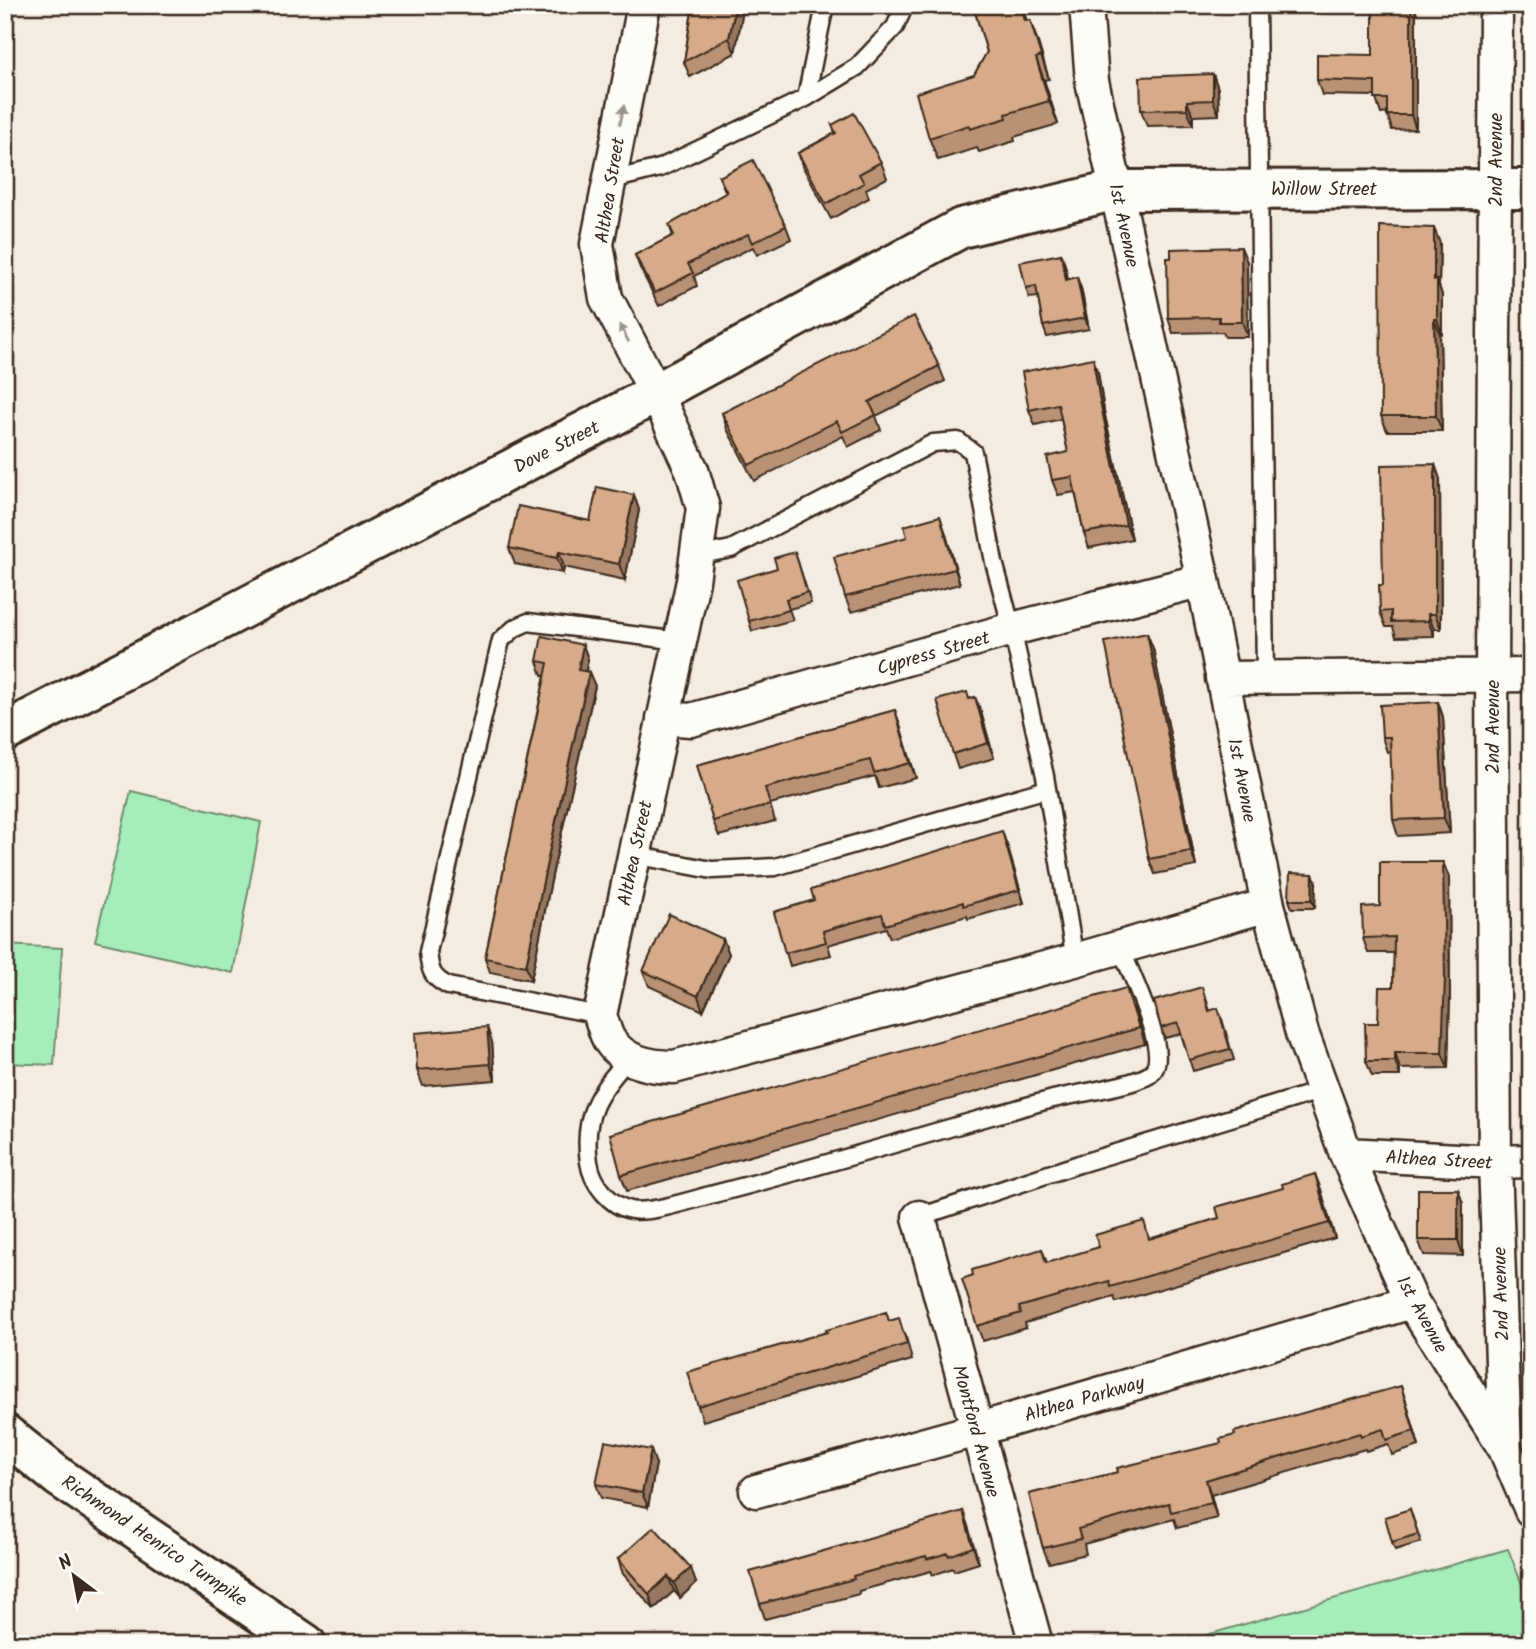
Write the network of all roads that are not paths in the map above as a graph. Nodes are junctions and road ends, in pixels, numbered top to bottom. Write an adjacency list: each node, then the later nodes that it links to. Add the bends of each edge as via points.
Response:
1 (644, 5): 8 (street, Althea Street, one-way to 1)
2 (825, 5): 7 (lane)
3 (905, 5): 7 (lane, via 895,27 857,67)
4 (1086, 5): 11 (street, 1st Avenue, via 1092,81)
5 (1257, 5): 9 (lane)
6 (1496, 5): 10 (street, 2nd Avenue)
7 (806, 98): 8 (lane, via 660,169)
8 (608, 181): 12 (street, Althea Street, one-way to 8, via 606,298 597,244)
9 (1259, 188): 10 (street, Willow Street); 11 (street, Willow Street); 19 (lane)
10 (1513, 188): 17 (street, 2nd Avenue)
11 (1117, 190): 12 (street, Dove Street, via 961,228); 14 (street, 1st Avenue)
12 (656, 393): 13 (street, Althea Street, via 692,470 703,508); 22 (street, Dove Street)
13 (696, 556): 15 (lane, via 731,549 933,443 958,441 973,452); 16 (street, Althea Street)
14 (1203, 580): 15 (street, Cypress Street); 20 (street, 1st Avenue)
15 (1012, 629): 21 (street, Cypress Street, via 691,720); 23 (lane)
16 (680, 641): 21 (street, Althea Street); 28 (lane, via 528,622 501,640 428,952 436,980 448,986)
17 (1492, 675): 18 (street); 19 (street); 33 (street, 2nd Avenue)
18 (1531, 675)
19 (1265, 677): 20 (street)
20 (1222, 678): 25 (street, 1st Avenue)
21 (663, 718): 24 (street, Althea Street)
22 (5, 732)
23 (1047, 789): 24 (lane, via 775,867 712,870); 27 (lane)
24 (634, 855): 28 (street, Althea Street)
25 (1268, 905): 26 (street); 30 (street, 1st Avenue, via 1302,1033)
26 (1120, 947): 27 (street); 29 (lane, via 1149,1015 1156,1044 1157,1064 1150,1075 750,1185 635,1211 619,1208 603,1193 590,1171 587,1145 590,1117 603,1087)
27 (1075, 960): 29 (street, via 674,1067 653,1067)
28 (600, 1015): 29 (street, via 610,1042)
29 (629, 1058)
30 (1323, 1090): 31 (street, 1st Avenue); 34 (lane)
31 (1346, 1154): 33 (street, Althea Street); 35 (street, 1st Avenue)
32 (1531, 1161): 33 (street, Althea Street)
33 (1495, 1162): 38 (street, 2nd Avenue)
34 (919, 1217): 36 (street, Montford Avenue)
35 (1412, 1302): 36 (street, Althea Parkway); 38 (street, 1st Avenue)
36 (976, 1430): 39 (street, Althea Parkway); 42 (street, Montford Avenue)
37 (5, 1434): 41 (street, Richmond Henrico Turnpike, via 59,1477)
38 (1505, 1449): 40 (street, 1st Avenue)
39 (755, 1491)
40 (1531, 1510)
41 (306, 1644)
42 (1036, 1644)

